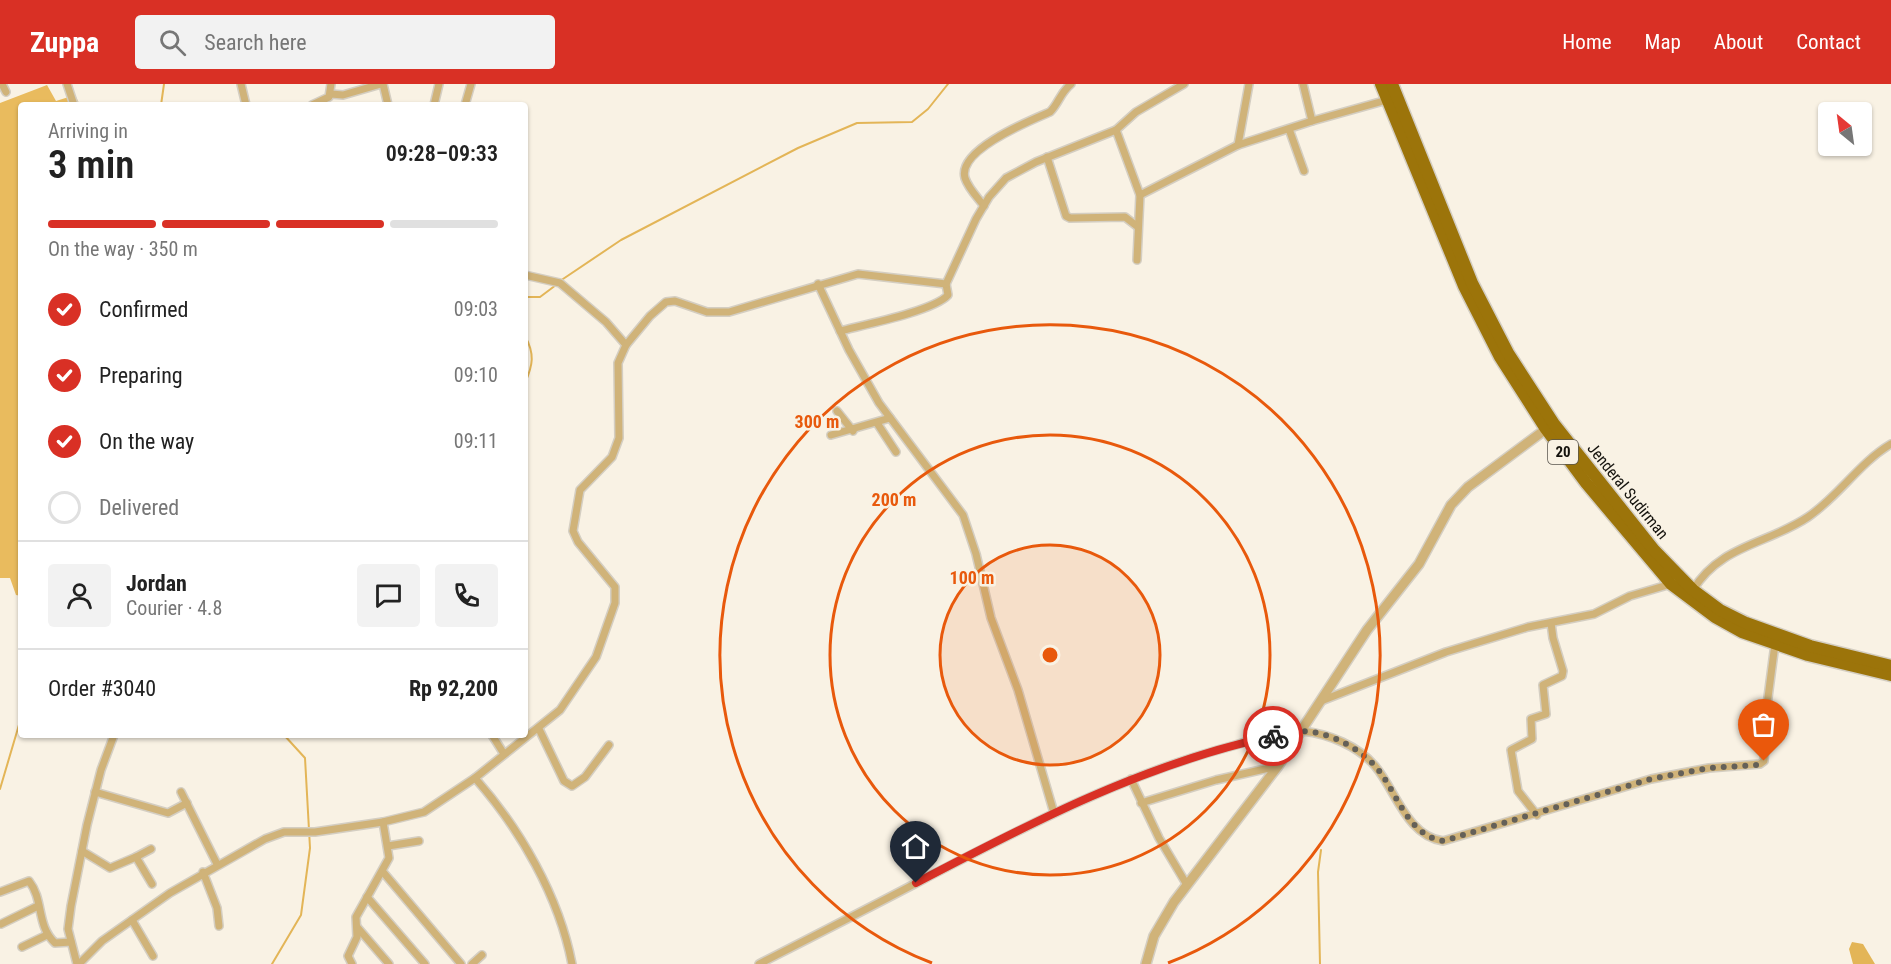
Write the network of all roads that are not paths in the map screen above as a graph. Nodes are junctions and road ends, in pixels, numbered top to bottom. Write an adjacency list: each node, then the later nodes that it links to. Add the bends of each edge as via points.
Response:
1 (2, 84): 14 (street)
2 (68, 84): 17 (street)
3 (241, 84): 18 (street)
4 (331, 84): 15 (street)
5 (382, 84): 15 (street); 19 (street)
6 (439, 84): 20 (street)
7 (471, 84): 21 (street)
8 (1071, 84): 29 (street, via 1059,94 1050,112 971,156 966,180)
9 (1184, 84): 24 (street, via 1136,112)
10 (1249, 84): 25 (street)
11 (1303, 84): 22 (street)
12 (1381, 84): 16 (highway, 20)
13 (1392, 84): 46 (highway, Jenderal Sudirman / 20, via 1472,283 1508,352 1554,424 1654,550)
14 (6, 92)
15 (329, 100)
16 (1387, 100): 22 (street); 40 (highway, 20, via 1478,316)
17 (73, 102)
18 (245, 102)
19 (387, 102)
20 (435, 102)
21 (466, 102)
22 (1312, 121): 23 (street)
23 (1289, 129): 25 (street); 27 (street)
24 (1116, 130): 26 (street); 28 (street)
25 (1239, 145): 28 (street)
26 (1047, 158): 29 (street, via 1006,178); 30 (street, via 1066,216 1125,217)
27 (1305, 171)
28 (1140, 195): 30 (street)
29 (984, 206): 34 (street)
30 (1138, 227): 31 (street)
31 (1137, 260)
32 (528, 276): 36 (street, via 558,282 606,322)
33 (818, 284): 34 (street, via 858,274); 35 (street); 36 (street, via 729,312 713,313 675,301 666,302)
34 (946, 284): 35 (street, via 945,299)
35 (840, 331): 38 (street)
36 (626, 345): 52 (street, via 616,367 619,438 612,457 582,485 573,525 576,538 615,587 615,603 596,657 565,704)
37 (837, 411): 41 (street)
38 (890, 418): 39 (street); 67 (street, via 963,515 991,618 1018,690)
39 (877, 423): 41 (street); 44 (street)
40 (1546, 429): 45 (highway, 20); 51 (street, via 1468,487 1451,505 1419,564 1367,630)
41 (853, 431): 42 (street)
42 (831, 435)
43 (1891, 444): 46 (street, via 1866,462 1817,511 1720,560)
44 (896, 452)
45 (1671, 584): 47 (street, via 1630,596 1594,614); 48 (highway, 20, via 1715,617)
46 (1693, 590): 49 (highway, Jenderal Sudirman / 20, via 1720,610 1773,634)
47 (1551, 623): 51 (street, via 1446,652); 68 (street, via 1562,675 1543,685 1546,714 1531,719 1532,739 1510,750 1518,791)
48 (1775, 644): 50 (highway, 20); 68 (street, via 1762,763 1651,779)
49 (1891, 666)
50 (1891, 675)
51 (1321, 700): 53 (street)
52 (539, 729): 54 (street); 58 (street, via 564,781 572,786 585,777)
53 (1300, 731): 60 (street); 62 (street, via 1208,752); 68 (street, via 1335,739 1364,755 1382,774 1415,827 1430,838 1443,841)
54 (528, 737)
55 (113, 738): 63 (street)
56 (494, 738): 59 (street)
57 (526, 738): 59 (street)
58 (609, 746)
59 (504, 754): 61 (street)
60 (1278, 766): 66 (street); 79 (street)
61 (475, 778): 69 (street, via 424,812); 98 (street, via 534,860)
62 (1131, 778): 66 (street); 67 (street)
63 (95, 792): 65 (street, via 168,813); 73 (street)
64 (181, 792): 65 (street)
65 (187, 803): 75 (street)
66 (1141, 803): 79 (street)
67 (1054, 813): 99 (street)
68 (1537, 815)
69 (383, 822): 71 (street); 75 (street, via 301,834 284,832)
70 (419, 841): 71 (street)
71 (388, 846): 77 (street, via 389,858)
72 (151, 849): 74 (street)
73 (82, 851): 74 (street, via 110,868); 88 (street, via 68,929)
74 (136, 857): 78 (street)
75 (217, 864): 76 (street)
76 (203, 872): 83 (street); 86 (street, via 217,908)
77 (382, 872): 81 (street); 96 (street)
78 (152, 884)
79 (1187, 885): 100 (street, via 1159,926)
80 (0, 892): 82 (street, via 26,880 38,895)
81 (367, 897): 85 (street); 95 (street)
82 (38, 906): 84 (street); 87 (street)
83 (132, 920): 91 (street); 92 (street)
84 (1, 924)
85 (356, 925): 93 (street, via 357,937 348,957); 94 (street)
86 (219, 926)
87 (47, 935): 88 (street, via 55,943); 89 (street)
88 (71, 942): 92 (street)
89 (22, 947)
90 (482, 955): 97 (street)
91 (153, 956)
92 (78, 964)
93 (352, 964)
94 (389, 964)
95 (425, 964)
96 (461, 964)
97 (472, 964)
98 (572, 964)
99 (759, 964)
100 (1146, 964)

